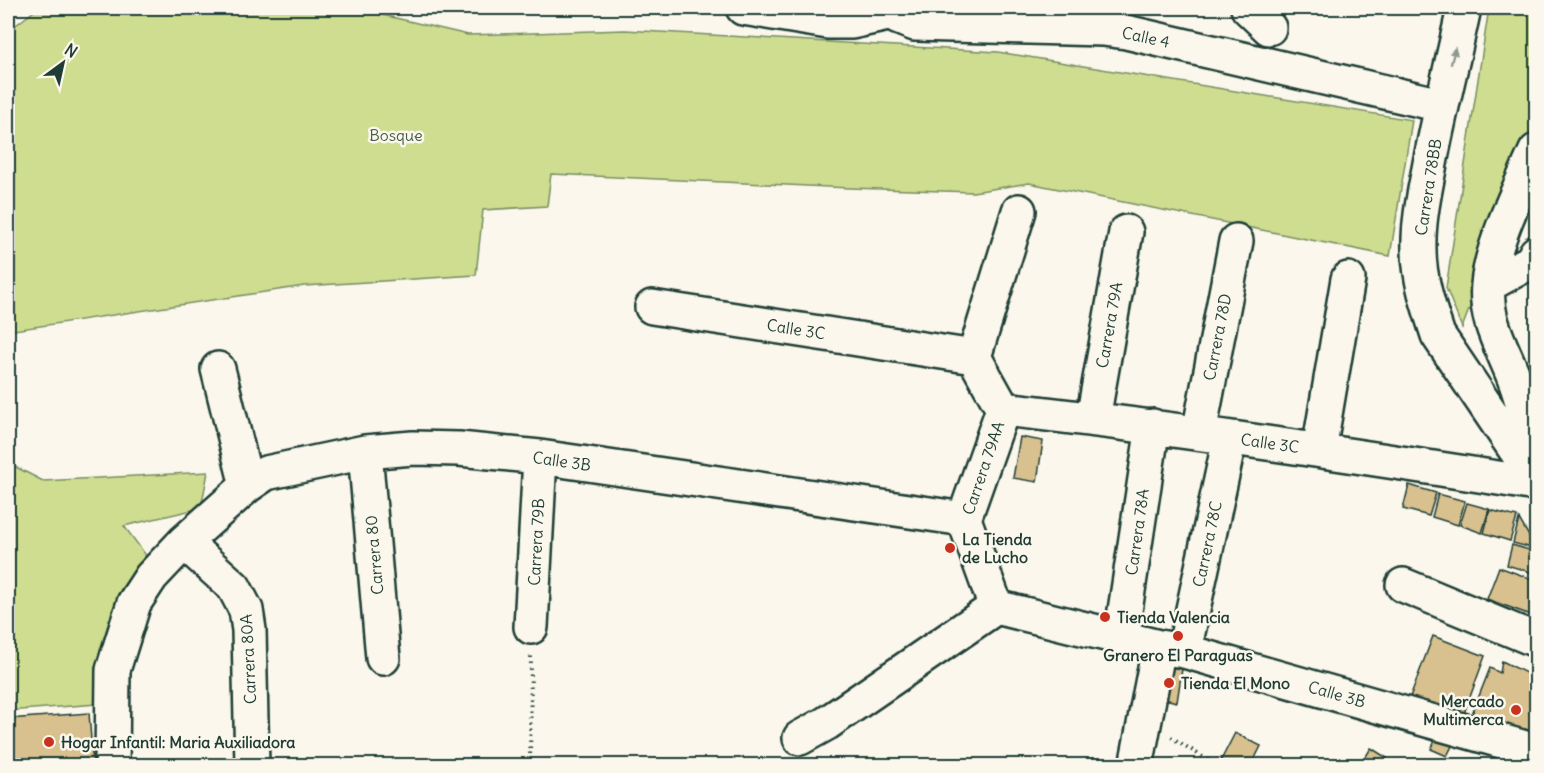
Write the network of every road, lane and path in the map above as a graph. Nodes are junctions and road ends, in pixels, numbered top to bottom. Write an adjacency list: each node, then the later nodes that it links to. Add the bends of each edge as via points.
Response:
1 (743, 8): 3 (street, Calle 4, via 828,22 852,22)
2 (1464, 8): 4 (street, Carrera 78BB, one-way to 2)
3 (891, 10): 4 (street, Calle 4, via 902,21 915,24 1103,29)
4 (1441, 105): 23 (street, Carrera 78BB, via 1419,250 1429,309 1438,335)
5 (1536, 151): 11 (street, via 1495,254)
6 (1019, 211): 13 (street)
7 (1125, 232): 16 (street, Carrera 79A)
8 (1236, 242): 18 (street, Carrera 78D)
9 (1536, 253): 11 (street, via 1532,261)
10 (1348, 279): 19 (street)
11 (1488, 285): 22 (street, via 1488,310 1518,388)
12 (652, 307): 13 (street, Calle 3C)
13 (974, 357): 15 (street, Carrera 79AA)
14 (218, 369): 24 (street)
15 (1004, 409): 16 (street, Calle 3C); 25 (street, Carrera 79AA)
16 (1093, 419): 17 (street, Calle 3C)
17 (1153, 426): 18 (street, Calle 3C); 30 (street, Carrera 78A)
18 (1214, 436): 19 (street, Calle 3C); 32 (street, Carrera 78C)
19 (1319, 450): 23 (street, Calle 3C)
20 (364, 452): 21 (street, Calle 3B, via 459,449); 24 (street, Calle 3B, via 266,473); 33 (street, Carrera 80)
21 (540, 457): 25 (street, Calle 3B); 29 (street, Carrera 79B)
22 (1536, 470)
23 (1536, 482)
24 (247, 486): 26 (street, Calle 3B)
25 (964, 519): 28 (street, Carrera 79AA)
26 (184, 542): 37 (street, Calle 3B, via 151,577 134,603 123,633 113,670); 38 (street, Carrera 80A, via 234,587 246,610)
27 (1403, 585): 31 (street)
28 (996, 607): 30 (street, Calle 3B); 35 (street)
29 (531, 627): 39 (path)
30 (1121, 638): 32 (street, Calle 3B)
31 (1536, 640)
32 (1172, 649): 34 (street, Carrera 78C); 36 (street, Calle 3B)
33 (383, 658)
34 (1146, 721): 40 (street, Carrera 78C); 41 (path)
35 (800, 738)
36 (1536, 751)
37 (112, 765)
38 (252, 765)
39 (531, 765)
40 (1136, 765)
41 (1216, 765)

